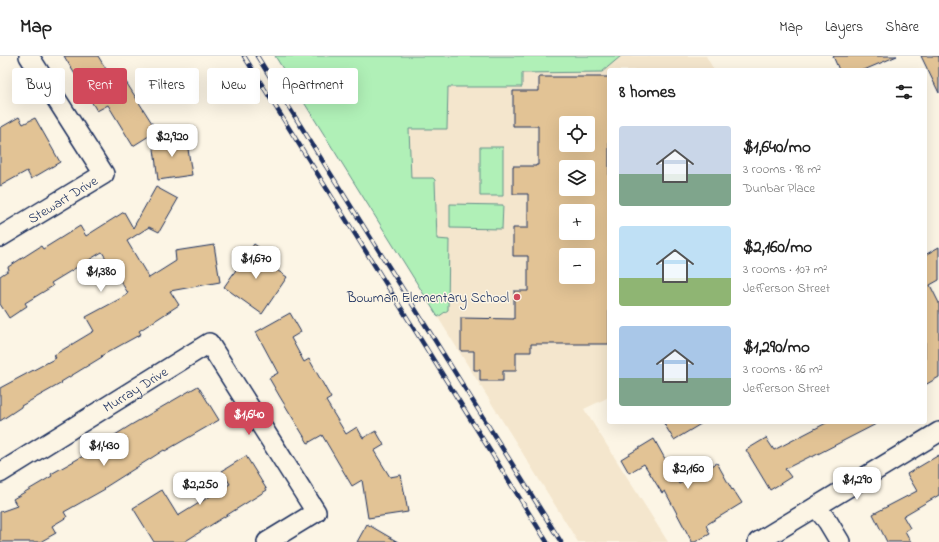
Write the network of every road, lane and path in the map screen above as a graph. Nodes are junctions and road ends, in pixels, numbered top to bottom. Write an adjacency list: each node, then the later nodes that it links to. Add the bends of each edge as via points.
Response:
1 (29, 56): 2 (street, Stewart Drive, via 104,174)
2 (0, 237)
3 (939, 432): 5 (street)
4 (0, 473): 6 (street, Murray Drive, via 209,343 316,512)
5 (816, 507): 7 (street); 8 (street)
6 (267, 542)
7 (758, 542)
8 (840, 542)

